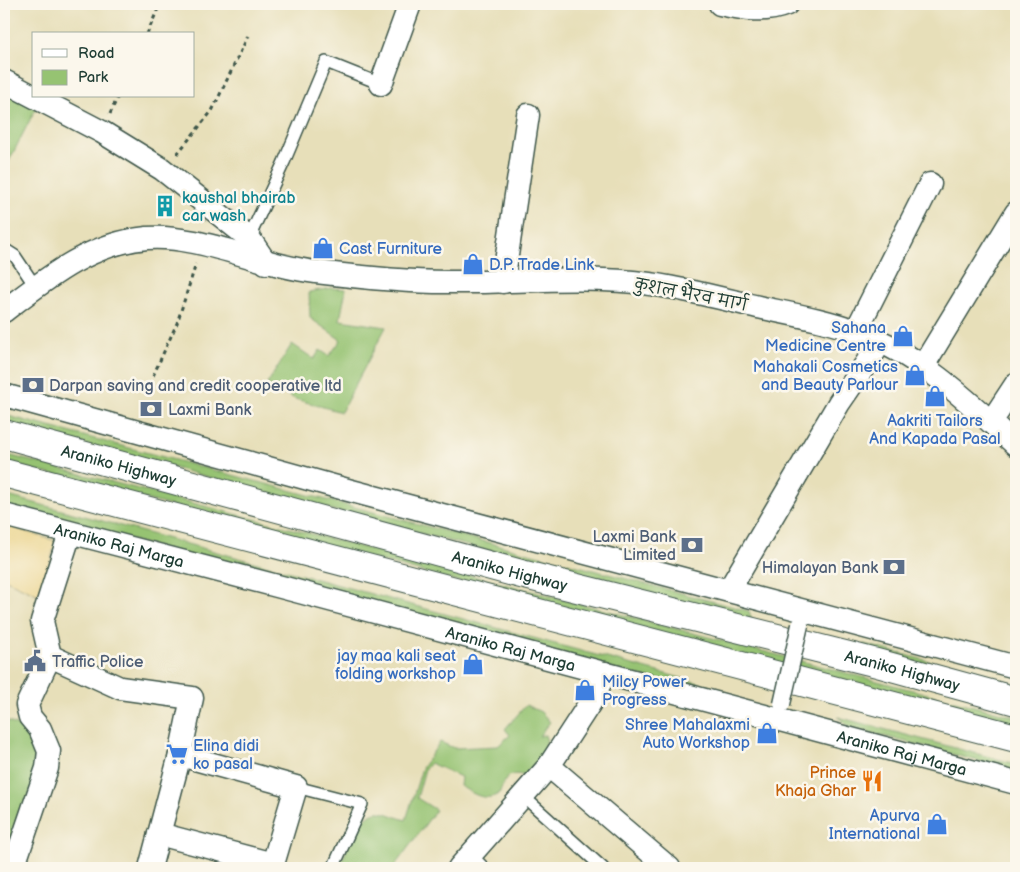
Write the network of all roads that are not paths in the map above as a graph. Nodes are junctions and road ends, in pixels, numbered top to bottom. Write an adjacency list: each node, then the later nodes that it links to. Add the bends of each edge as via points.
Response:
1 (410, 4): 5 (street)
2 (720, 4): 3 (street, via 758,10 775,9)
3 (785, 4)
4 (4, 81): 6 (street)
5 (381, 84): 11 (lane, via 326,62)
6 (32, 96)
7 (37, 98): 11 (street, via 102,132 166,172)
8 (528, 116): 14 (street)
9 (930, 184): 17 (street)
10 (1016, 213): 19 (street)
11 (249, 238): 13 (street)
12 (4, 249): 15 (lane, via 14,256)
13 (266, 263): 14 (street, कुशल‌ भैरव मार्ग, via 316,272 424,281); 15 (street, कुशल‌ भैरव मार्ग, via 178,239 132,240 73,262)
14 (504, 282): 17 (street, कुशल‌ भैरव मार्ग, via 605,280 658,284)
15 (36, 286): 16 (street, कुशल‌ भैरव मार्ग)
16 (4, 311)
17 (856, 331): 18 (street, कुशल‌ भैरव मार्ग)
18 (881, 342): 19 (street, कुशल‌ भैरव मार्ग); 28 (street, via 839,403)
19 (923, 366): 22 (street, कुशल‌ भैरव मार्ग)
20 (1016, 384): 22 (street)
21 (4, 395): 28 (street)
22 (991, 422): 24 (street, कुशल‌ भैरव मार्ग)
23 (4, 434): 33 (highway, Araniko Highway, via 521,574)
24 (1016, 445)
25 (4, 473): 35 (highway, Araniko Highway)
26 (4, 515): 27 (street, Araniko Raj Marga)
27 (70, 533): 30 (street, via 42,621); 32 (street, Araniko Raj Marga)
28 (729, 590): 31 (street)
29 (800, 625): 34 (street, bridge)
30 (50, 656): 36 (street, via 120,688 192,698); 43 (street, via 27,704 30,717 40,729 49,751 47,768)
31 (1016, 667)
32 (605, 673): 37 (street, via 590,704); 38 (street, Araniko Raj Marga)
33 (1016, 701)
34 (782, 704)
35 (1016, 738)
36 (180, 755): 39 (street); 41 (street)
37 (549, 766): 40 (street); 47 (street)
38 (1016, 784)
39 (296, 787): 41 (street, via 273,864); 45 (lane, via 362,804)
40 (523, 796): 42 (street); 46 (lane)
41 (159, 834): 44 (street)
42 (471, 864)
43 (12, 868)
44 (150, 868)
45 (333, 868)
46 (603, 868)
47 (669, 868)

